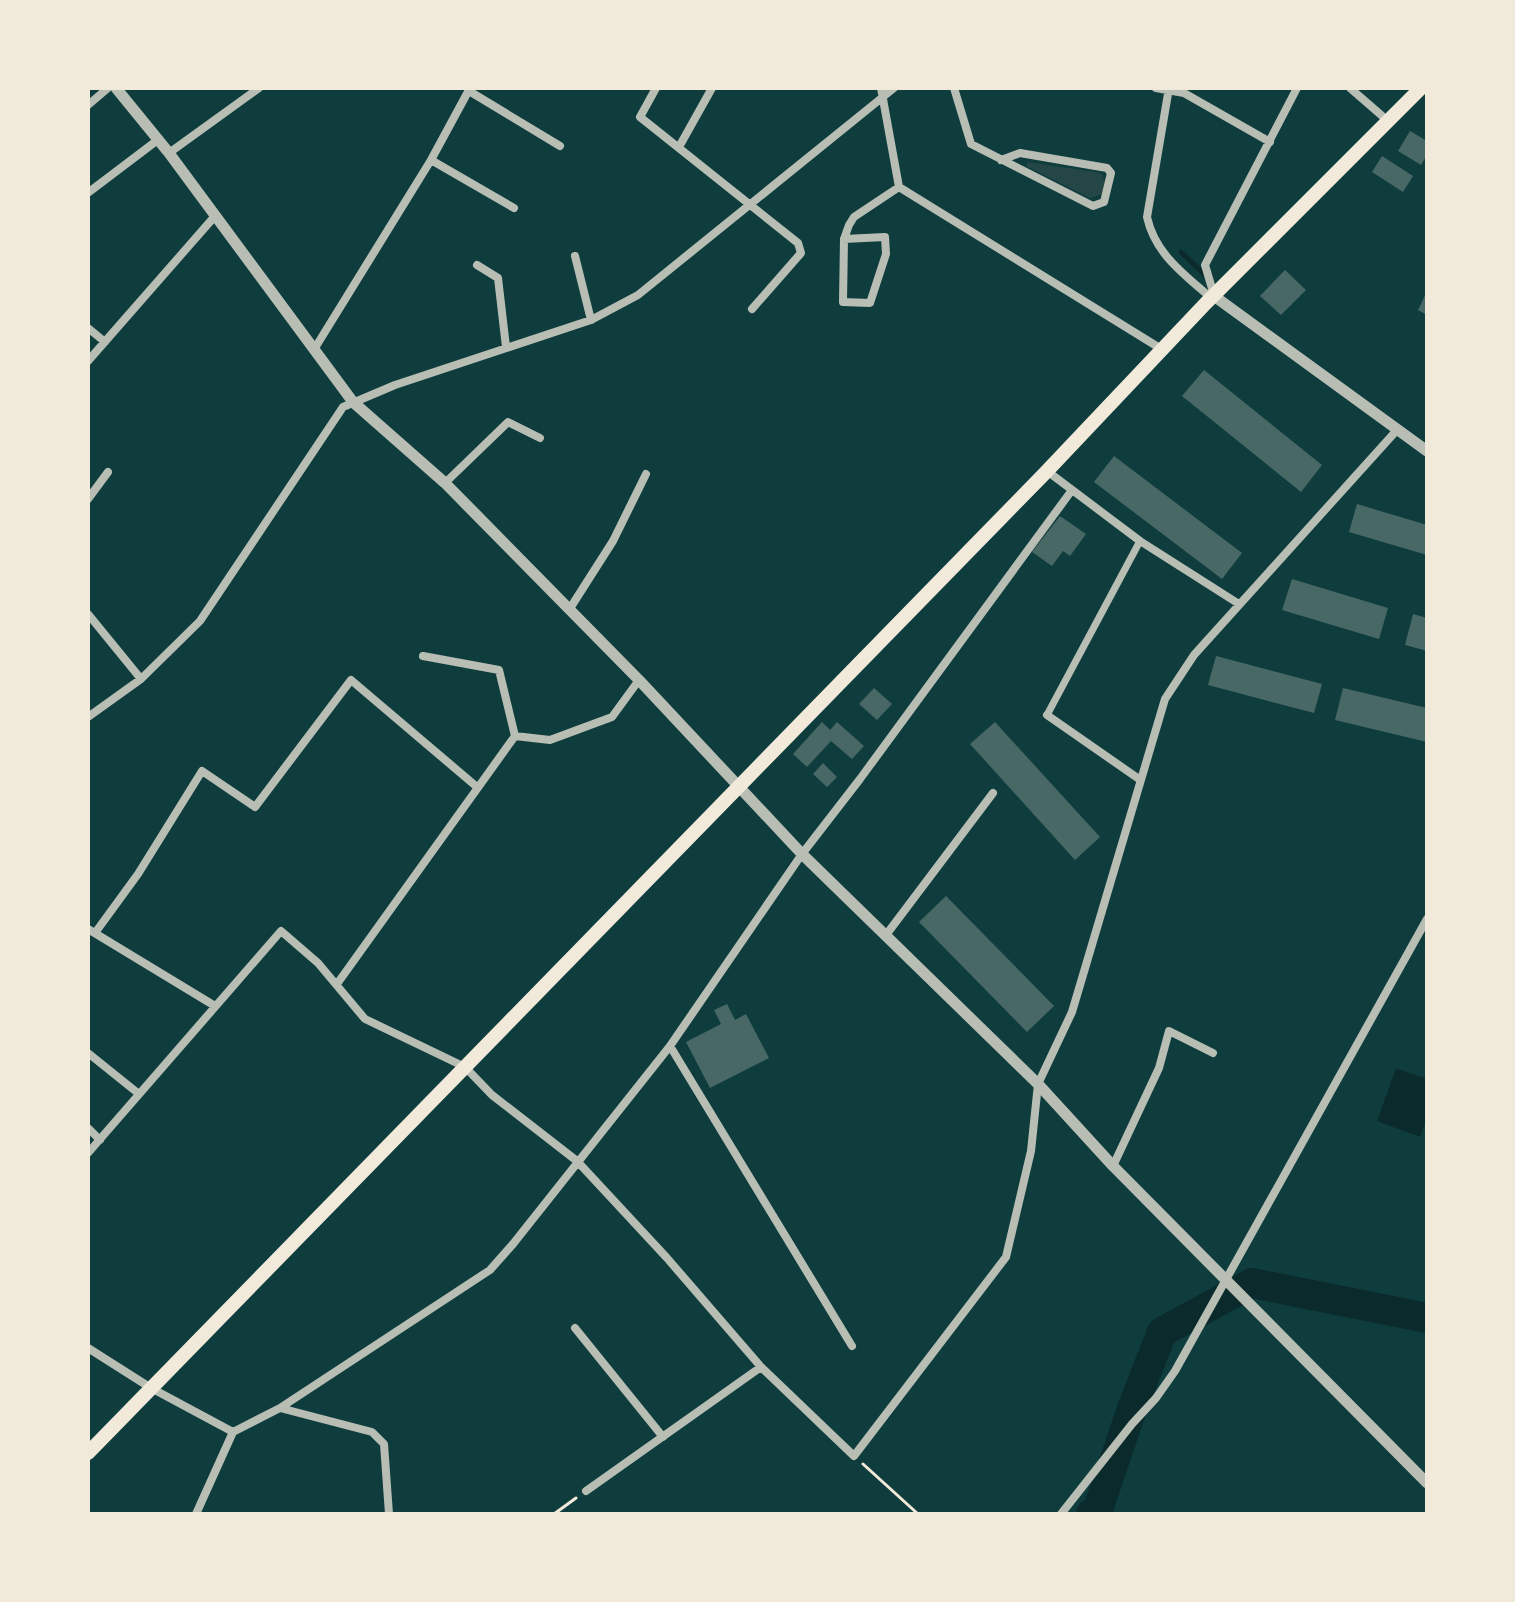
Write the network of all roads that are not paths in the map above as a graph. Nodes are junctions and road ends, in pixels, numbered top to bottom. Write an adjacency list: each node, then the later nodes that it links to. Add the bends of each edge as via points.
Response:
1 (108, 88): 16 (street)
2 (116, 88): 18 (street)
3 (259, 88): 22 (street)
4 (656, 88): 21 (street, via 640,117)
5 (712, 88): 21 (street)
6 (881, 88): 15 (street)
7 (894, 88): 15 (street)
8 (954, 88): 24 (street, via 971,144)
9 (1156, 88): 13 (street)
10 (1297, 88): 19 (street)
11 (1350, 88): 17 (street)
12 (1421, 88): 17 (main road)
13 (1169, 89): 19 (street); 33 (street, via 1148,206 1150,234 1160,252)
14 (469, 90): 20 (street); 23 (street)
15 (882, 99): 25 (street); 27 (street)
16 (88, 105)
17 (1389, 122): 33 (main road)
18 (159, 139): 22 (street); 26 (street)
19 (1270, 142): 33 (street, via 1205,265)
20 (560, 146)
21 (679, 147): 27 (street)
22 (169, 153): 29 (street)
23 (431, 160): 28 (street); 39 (street)
24 (1001, 160): 24 (street, via 1093,206 1104,202 1111,173 1107,168 1020,153)
25 (899, 187): 30 (street, via 854,217); 40 (street)
26 (89, 192)
27 (751, 204): 34 (street, via 798,243 801,253); 35 (street, via 638,295)
28 (514, 208)
29 (215, 216): 37 (street); 39 (street)
30 (844, 239): 30 (street, via 843,302 870,303 886,254 885,237)
31 (575, 256): 35 (street)
32 (477, 265): 38 (street, via 498,278)
33 (1213, 297): 40 (main road); 43 (street)
34 (752, 309)
35 (591, 320): 38 (street)
36 (88, 328): 37 (street)
37 (105, 342): 41 (street)
38 (506, 347): 42 (street)
39 (315, 348): 42 (street)
40 (1163, 351): 46 (main road)
41 (88, 361)
42 (353, 402): 49 (street); 57 (street, via 343,407 200,621)
43 (1397, 430): 45 (street); 53 (street)
44 (540, 438): 49 (street, via 508,422)
45 (1427, 451)
46 (1047, 471): 50 (street); 64 (main road)
47 (108, 472): 51 (street)
48 (646, 474): 54 (street, via 613,541)
49 (445, 483): 54 (street)
50 (1072, 490): 52 (street); 66 (street)
51 (88, 499)
52 (1140, 541): 53 (street); 59 (street)
53 (1239, 604): 62 (street, via 1165,699)
54 (569, 610): 58 (street)
55 (88, 614): 57 (street)
56 (423, 656): 61 (street, via 499,670)
57 (141, 679): 60 (street)
58 (639, 680): 61 (street, via 612,717 550,740); 64 (street)
59 (1047, 715): 62 (street)
60 (88, 717)
61 (515, 736): 63 (street)
62 (1139, 779): 76 (street, via 1072,1012)
63 (477, 787): 68 (street, via 351,680 255,807 202,771 138,874); 70 (street)
64 (737, 788): 66 (street); 75 (main road)
65 (993, 793): 69 (street)
66 (802, 854): 69 (street); 72 (street)
67 (1427, 919): 83 (street)
68 (91, 931): 71 (street)
69 (886, 935): 76 (street)
70 (337, 984): 71 (street, via 281,931); 75 (street, via 365,1019)
71 (215, 1006): 77 (street)
72 (670, 1046): 81 (street); 85 (street)
73 (88, 1053): 77 (street)
74 (1213, 1053): 82 (street, via 1169,1031 1159,1068)
75 (465, 1067): 81 (street, via 492,1095); 88 (main road)
76 (1038, 1084): 82 (street); 87 (street, via 1031,1151 1006,1257 854,1456)
77 (139, 1094): 79 (street)
78 (88, 1128): 79 (street)
79 (100, 1140): 80 (street)
80 (88, 1153)
81 (577, 1161): 87 (street); 89 (street, via 490,1270)
82 (1113, 1166): 83 (street)
83 (1226, 1281): 93 (street); 97 (street, via 1163,1389)
84 (575, 1328): 91 (street)
85 (852, 1346)
86 (88, 1348): 88 (street)
87 (761, 1367): 91 (street)
88 (151, 1388): 90 (street); 92 (main road)
89 (280, 1408): 90 (street); 96 (street, via 372,1432 384,1444)
90 (233, 1432): 95 (street)
91 (663, 1437): 94 (street)
92 (88, 1453)
93 (1427, 1483)
94 (586, 1491)
95 (196, 1514)
96 (389, 1514)
97 (1061, 1514)

